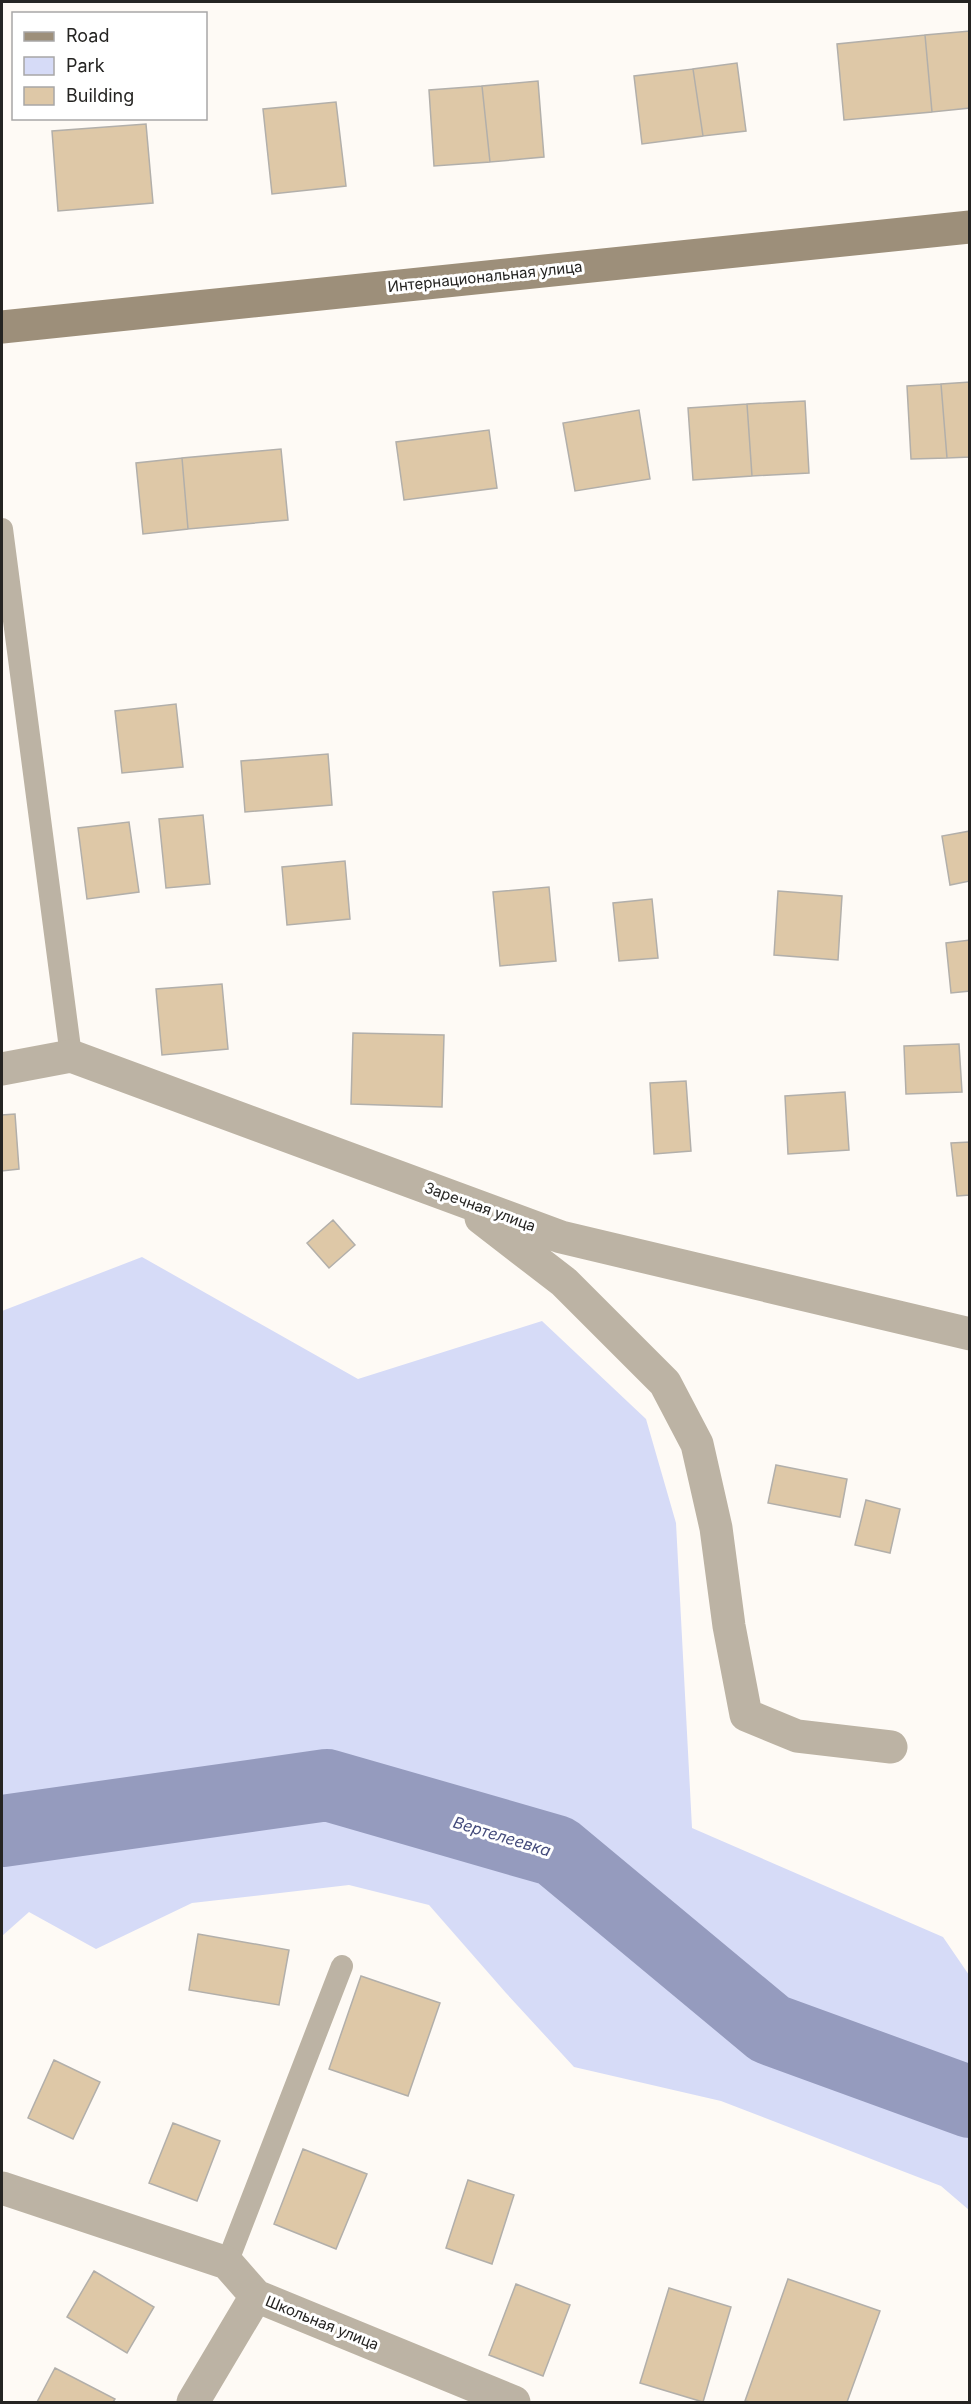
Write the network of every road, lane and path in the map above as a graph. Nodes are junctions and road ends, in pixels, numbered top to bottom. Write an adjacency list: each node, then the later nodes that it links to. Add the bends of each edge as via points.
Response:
1 (969, 227): 2 (street, Интернациональная улица)
2 (2, 327)
3 (2, 529): 4 (lane)
4 (71, 1056): 5 (street); 6 (street, Заречная улица)
5 (2, 1069)
6 (456, 1198): 7 (street, Заречная улица, via 561,1237); 8 (street, via 564,1282 665,1383 699,1455 716,1528 746,1715 797,1736)
7 (969, 1334)
8 (891, 1747)
9 (342, 1966): 11 (lane)
10 (2, 2188): 11 (street)
11 (227, 2263): 12 (street, Школьная улица)
12 (256, 2296): 13 (street, Школьная улица); 14 (street)
13 (472, 2394): 15 (street, Школьная улица)
14 (193, 2403)
15 (514, 2403)

